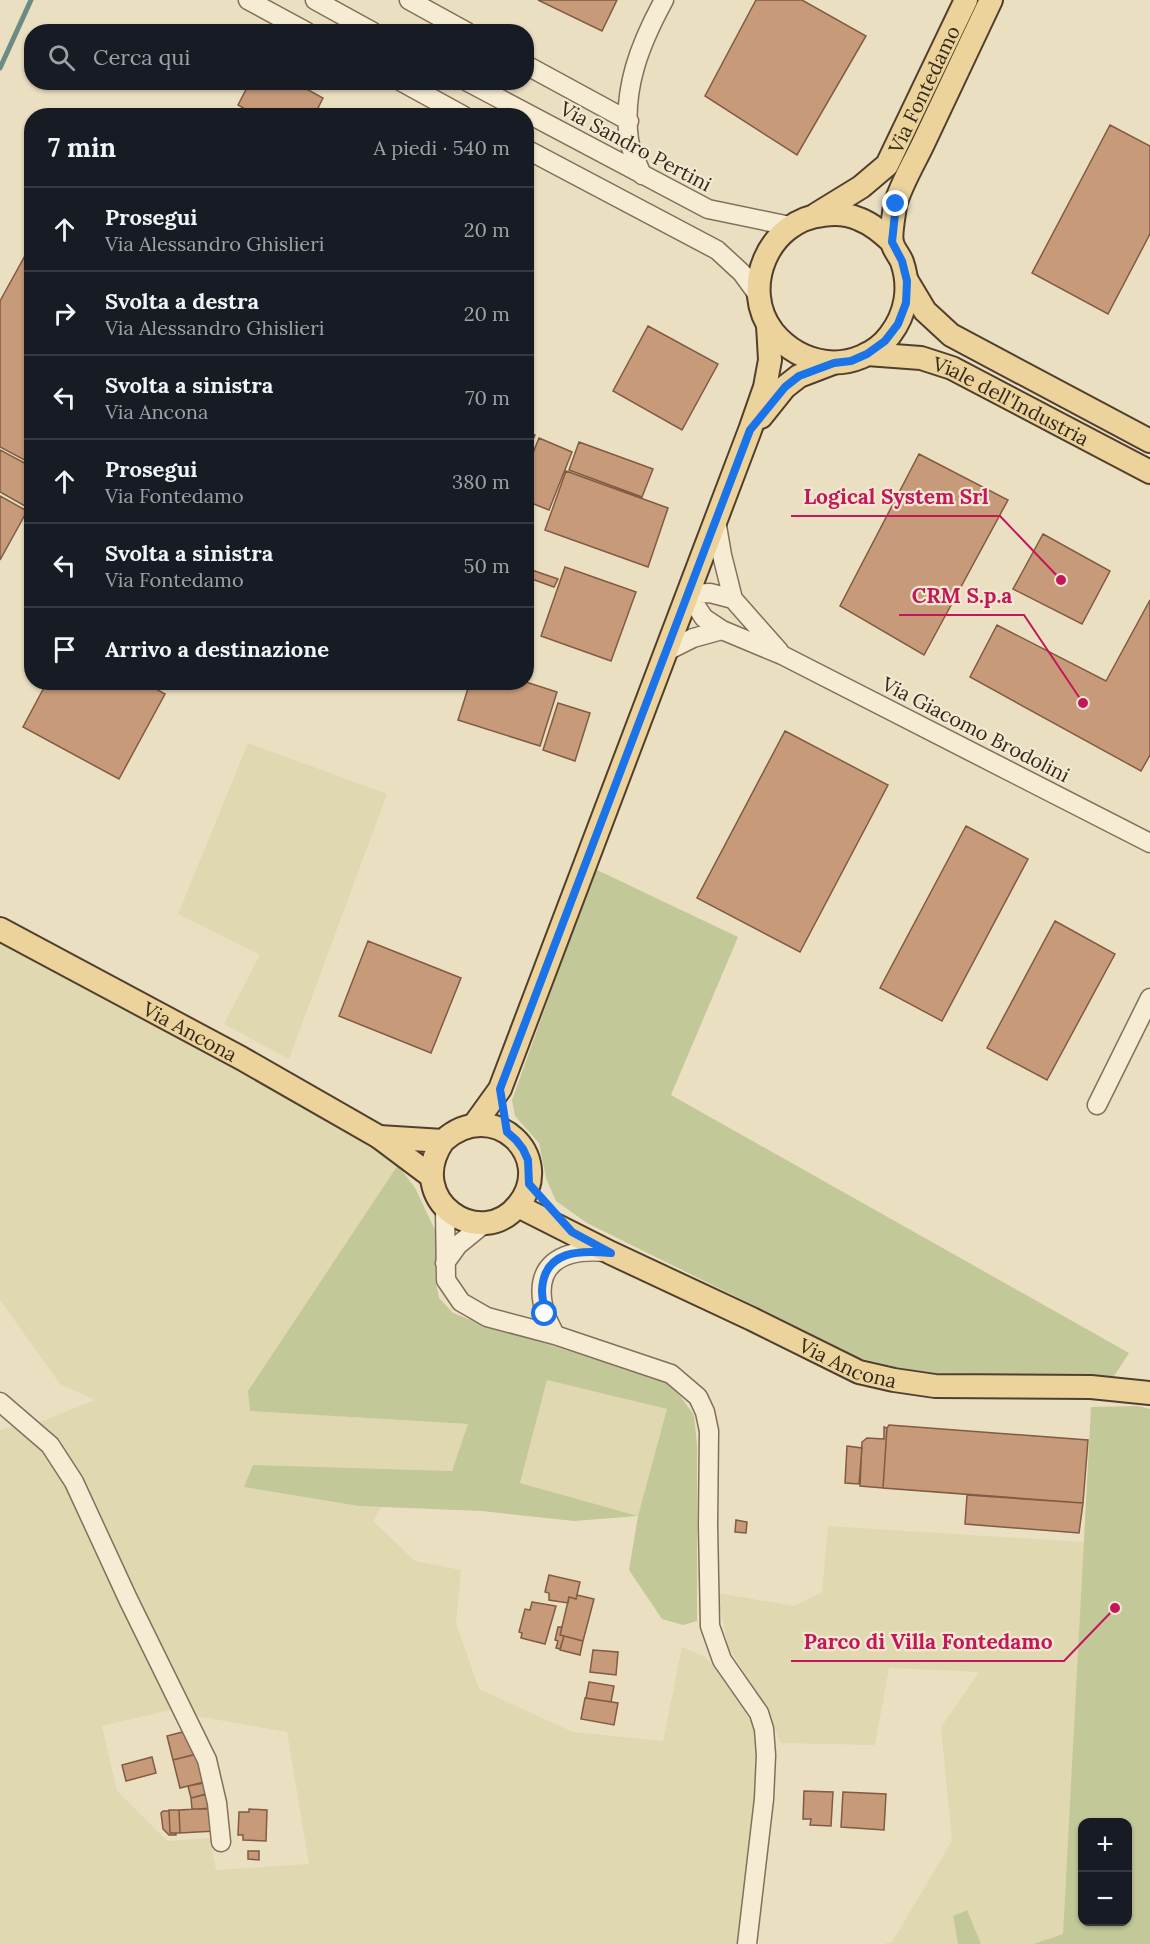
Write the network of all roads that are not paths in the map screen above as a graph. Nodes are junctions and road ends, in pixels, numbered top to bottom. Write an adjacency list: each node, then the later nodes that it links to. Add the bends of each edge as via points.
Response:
1 (248, 0): 7 (street)
2 (315, 0): 8 (street)
3 (410, 0): 9 (street)
4 (664, 0): 16 (street, via 646,33 628,92)
5 (966, 0): 19 (main road, Via Fontedamo, via 887,165 861,187)
6 (991, 0): 21 (main road, Via Fontedamo, via 896,204)
7 (292, 24)
8 (359, 24)
9 (452, 24)
10 (534, 69): 16 (street, Via Sandro Pertini)
11 (417, 90): 13 (street)
12 (483, 90): 14 (street, Via Sandro Pertini)
13 (449, 108)
14 (517, 108)
15 (534, 117): 18 (street, Via Sandro Pertini)
16 (629, 121): 18 (street, via 630,142)
17 (534, 153): 23 (street, via 717,250)
18 (642, 175): 20 (street, Via Sandro Pertini, via 708,209)
19 (814, 216): 20 (main road, Via Fontedamo); 21 (main road, Via Fontedamo, via 836,213 857,218)
20 (790, 226): 23 (main road, Via Fontedamo, via 765,256)
21 (892, 242): 22 (main road, Via Fontedamo)
22 (907, 281): 25 (main road, Via Fontedamo, via 906,303 898,324 885,341); 28 (main road, Viale dell'Industria, via 925,311 951,335)
23 (758, 295): 24 (main road, Via Fontedamo)
24 (768, 325): 26 (main road, Via Fontedamo, via 796,353); 27 (main road, Via Fontedamo, via 770,360)
25 (867, 354): 26 (main road, Via Fontedamo); 29 (main road, Viale dell'Industria, via 921,358 952,368)
26 (834, 363): 27 (main road, Via Fontedamo, via 799,376 785,387)
27 (750, 430): 30 (main road, Via Fontedamo)
28 (1150, 441)
29 (1150, 472)
30 (716, 520): 31 (main road, Via Fontedamo); 32 (street, Via Giacomo Brodolini)
31 (688, 594): 32 (street, via 710,593); 33 (street, Via Giacomo Brodolini, via 704,618); 34 (main road, Via Fontedamo)
32 (733, 599): 35 (street, Via Giacomo Brodolini)
33 (722, 630): 34 (street); 35 (street, Via Giacomo Brodolini)
34 (665, 652): 39 (main road, Via Fontedamo)
35 (782, 655): 36 (street, Via Giacomo Brodolini)
36 (1150, 843)
37 (0, 929): 43 (main road, Via Ancona)
38 (1150, 998): 40 (street)
39 (500, 1089): 41 (main road, Via Fontedamo); 42 (main road, Via Fontedamo)
40 (1097, 1105)
41 (474, 1125): 42 (main road); 44 (main road, via 463,1127)
42 (507, 1132): 46 (main road, via 526,1155)
43 (379, 1137): 44 (main road, Via Ancona); 45 (main road, Via Ancona)
44 (443, 1141): 45 (main road, via 436,1151)
45 (431, 1176): 48 (main road)
46 (529, 1184): 47 (main road); 50 (main road, Via Ancona)
47 (518, 1206): 49 (main road, via 503,1218); 50 (main road, Via Ancona)
48 (445, 1208): 49 (main road, via 456,1217); 52 (street)
49 (485, 1223): 52 (street, via 458,1245)
50 (572, 1232): 51 (main road, Via Ancona)
51 (611, 1253): 53 (street, via 573,1253 552,1262 544,1275 542,1292 545,1314); 54 (main road, Via Ancona, via 859,1371 935,1386 1091,1387)
52 (445, 1263): 53 (street, via 446,1280 461,1302 487,1317)
53 (555, 1335): 57 (street, via 670,1374 698,1397 705,1412 709,1431 710,1626 722,1660 759,1713 764,1729 764,1799)
54 (1150, 1393)
55 (0, 1402): 56 (street, via 50,1445 74,1482 207,1760 218,1803)
56 (220, 1842)
57 (747, 1944)

